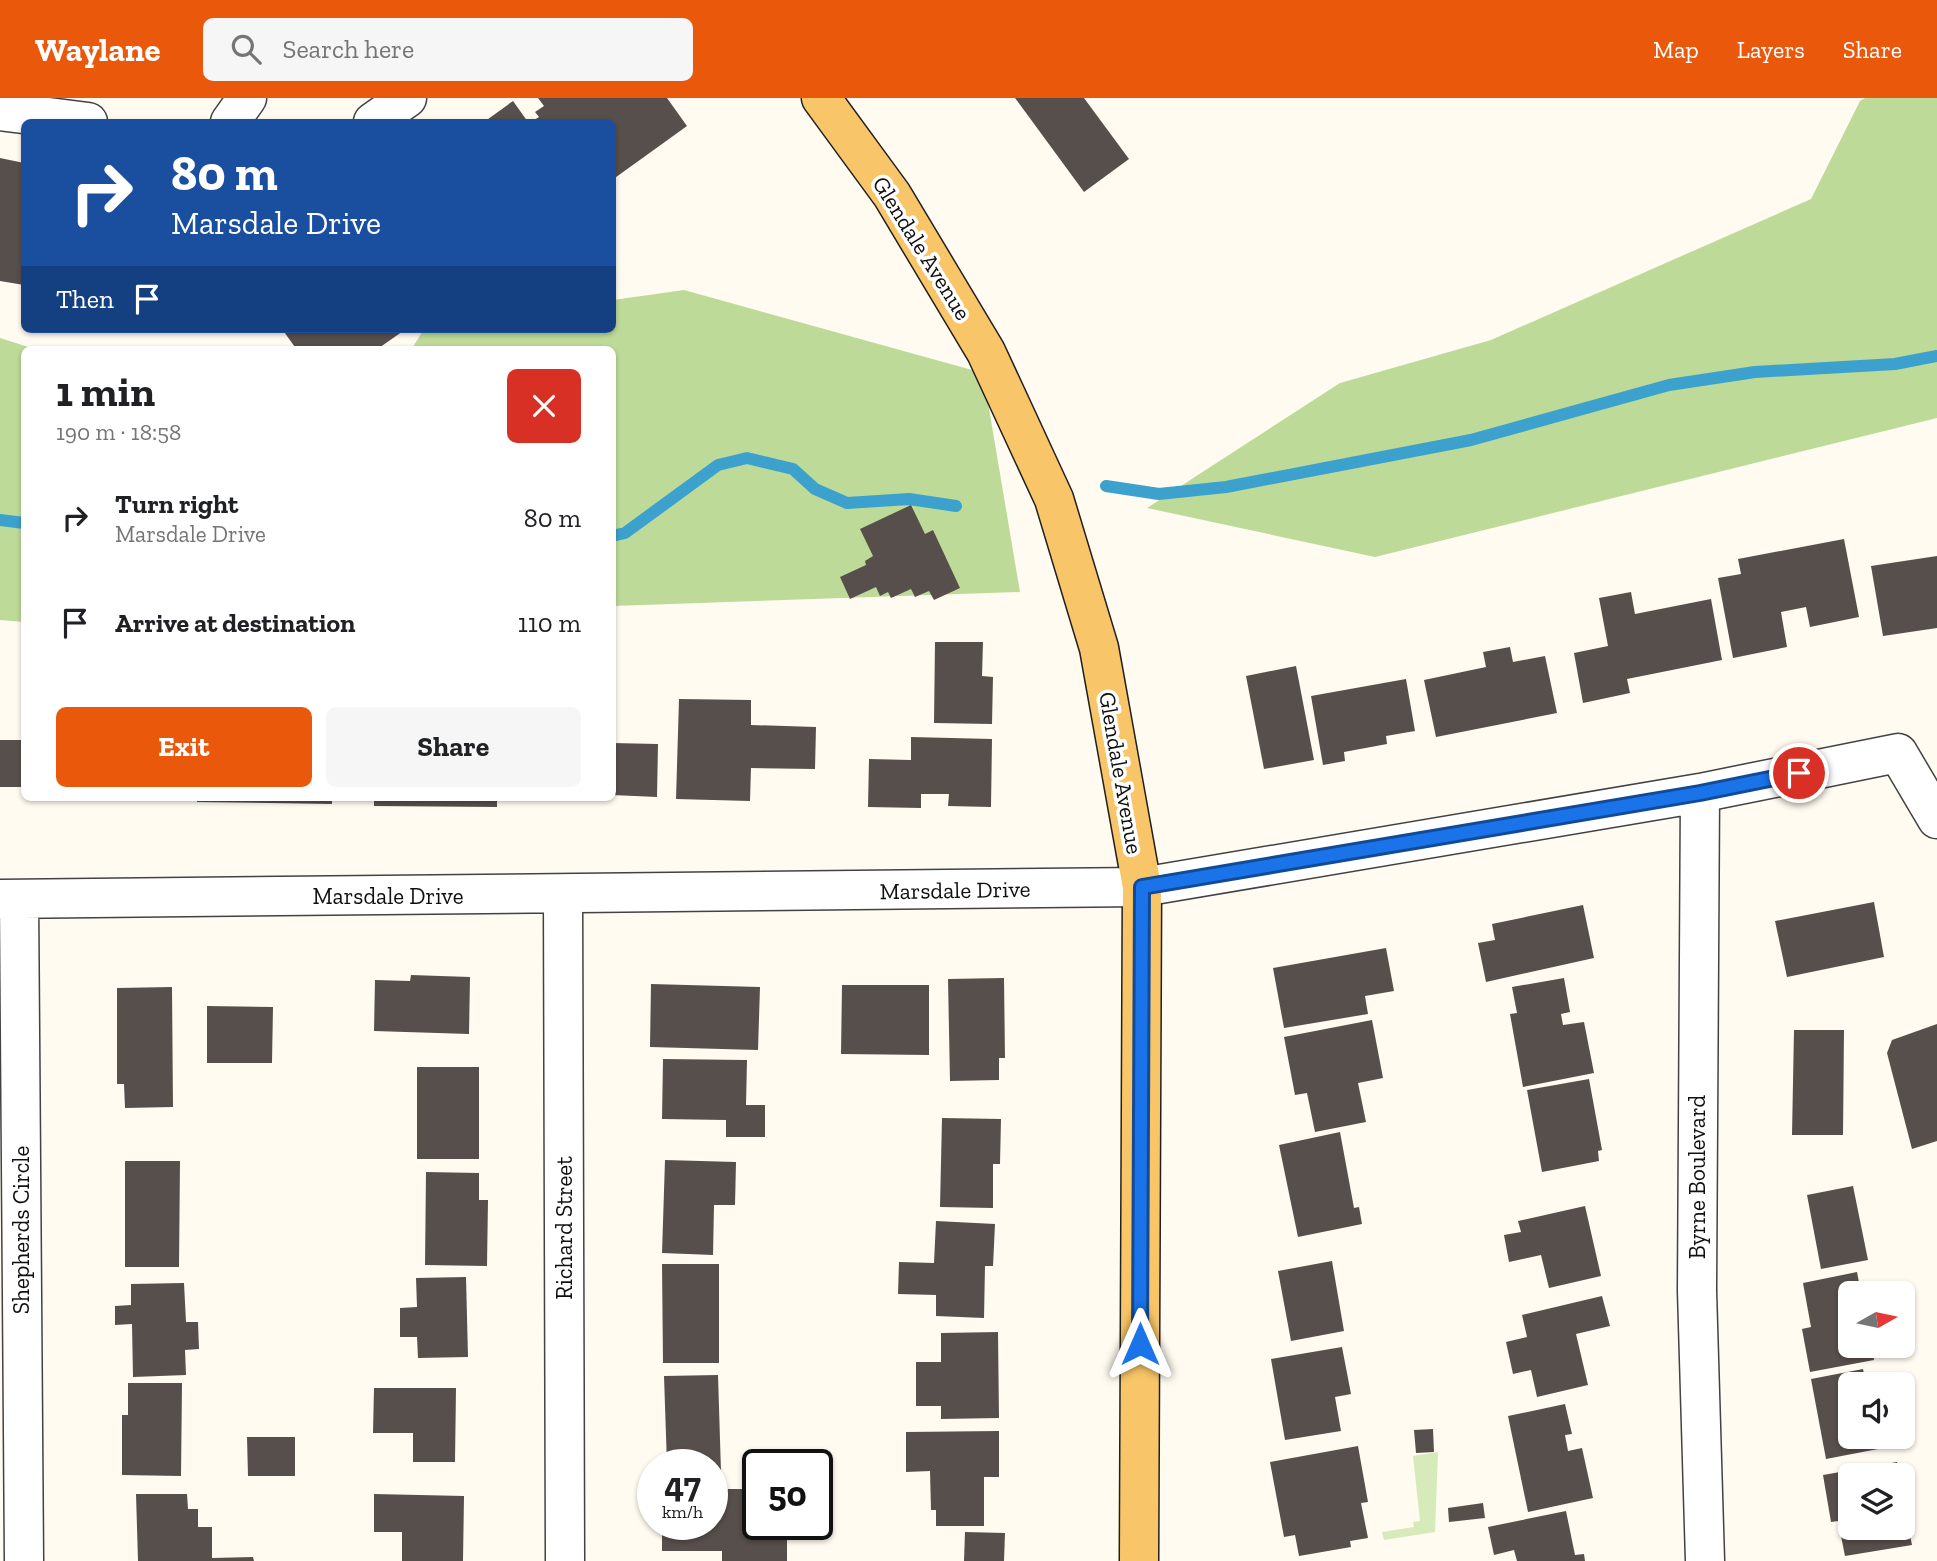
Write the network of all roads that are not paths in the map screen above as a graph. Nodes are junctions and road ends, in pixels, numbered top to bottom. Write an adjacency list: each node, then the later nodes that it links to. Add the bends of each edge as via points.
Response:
1 (247, 98): 6 (street)
2 (407, 98): 7 (street)
3 (821, 98): 10 (main road, Glendale Avenue, via 892,195 986,352 1054,499 1099,648)
4 (0, 111): 5 (street)
5 (64, 119)
6 (232, 119)
7 (377, 119)
8 (1700, 793): 9 (street, Marsdale Drive, via 1898,753); 10 (street, Marsdale Drive); 16 (street, Byrne Boulevard, via 1697,1269)
9 (1937, 819)
10 (1142, 887): 11 (street, Marsdale Drive); 15 (main road, Glendale Avenue)
11 (563, 895): 12 (street, Marsdale Drive); 14 (street, Richard Street)
12 (9, 899): 13 (street, Shepherds Circle)
13 (24, 1561)
14 (565, 1561)
15 (1139, 1561)
16 (1705, 1561)

